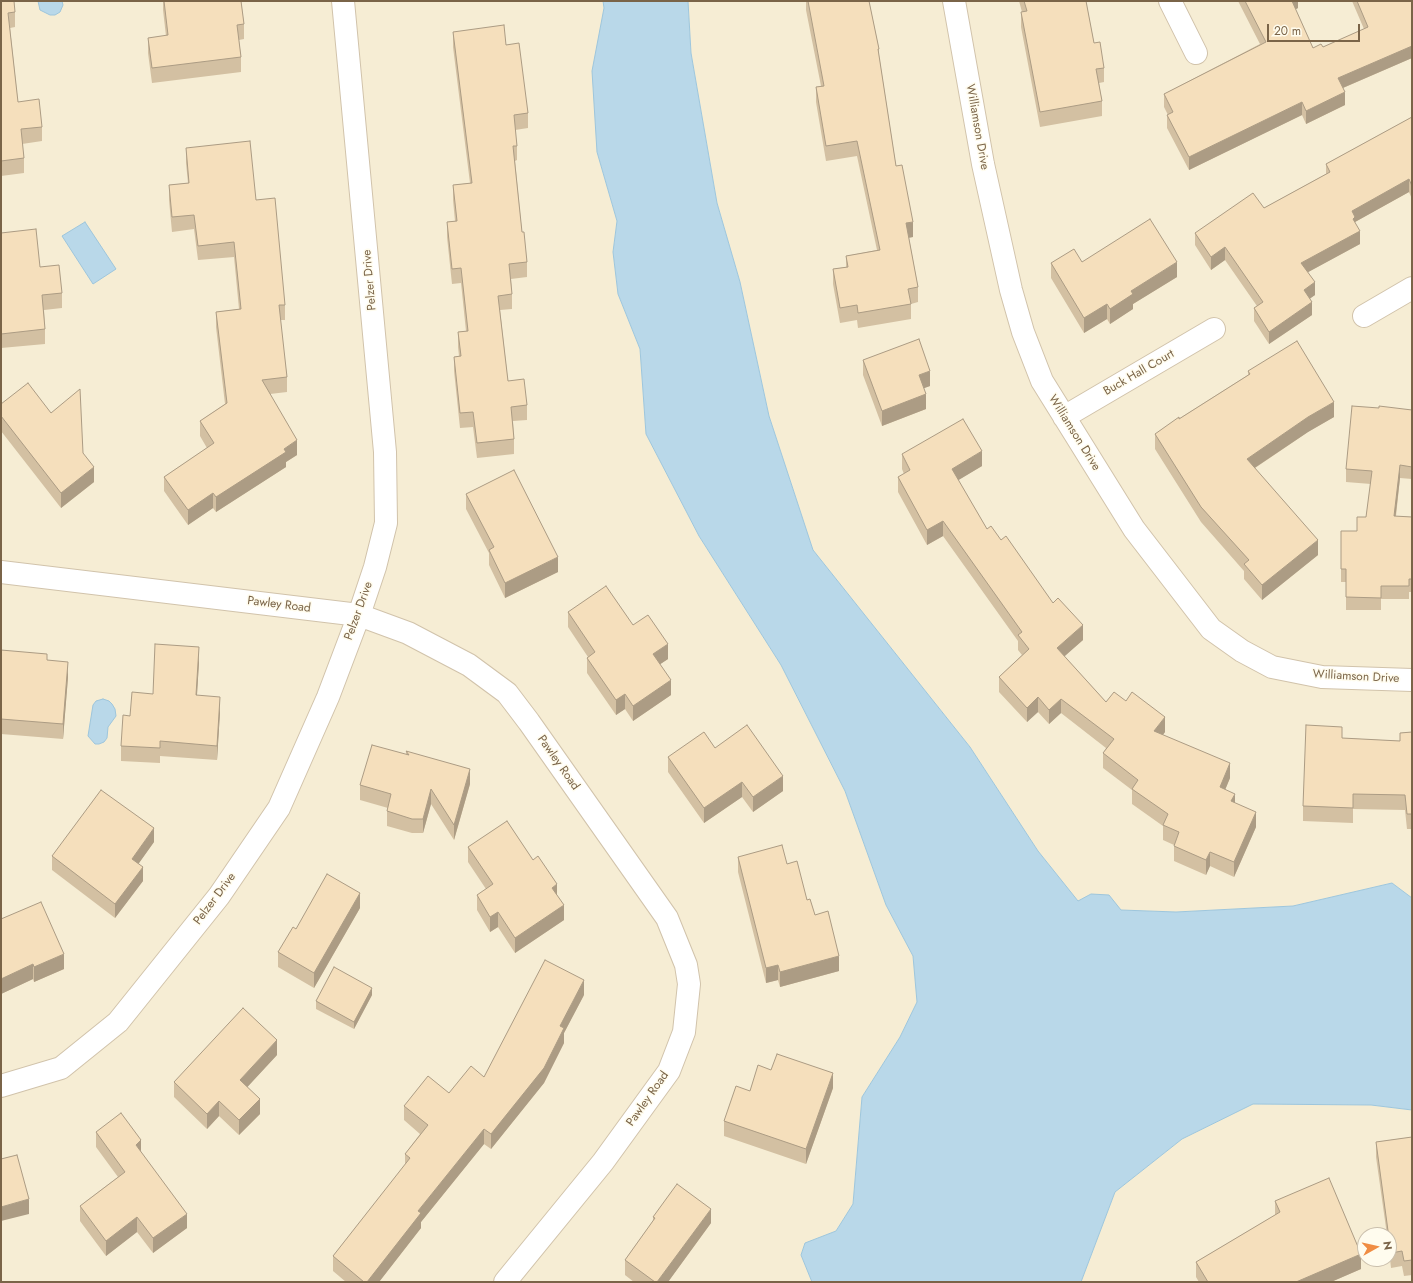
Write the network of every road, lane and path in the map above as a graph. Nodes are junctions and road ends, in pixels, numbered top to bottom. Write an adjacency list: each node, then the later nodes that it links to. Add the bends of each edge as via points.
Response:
1 (343, 1): 10 (street, Pelzer Drive, via 385,452 386,523)
2 (954, 1): 8 (street, Williamson Drive, via 1010,290 1042,381)
3 (1170, 1): 4 (street)
4 (1196, 53)
5 (1412, 288): 6 (street)
6 (1364, 316)
7 (1214, 329): 8 (street, Buck Hall Court)
8 (1064, 417): 11 (street, Williamson Drive, via 1134,529 1212,629 1272,667 1322,677)
9 (1, 572): 10 (street, Pawley Road)
10 (359, 614): 12 (street, Pelzer Drive, via 328,697 279,808 219,896 118,1022 61,1068); 13 (street, Pawley Road, via 408,633 469,665 507,693 667,918 686,965 689,984 684,1032 669,1071 603,1162)
11 (1412, 680)
12 (1, 1086)
13 (505, 1282)

